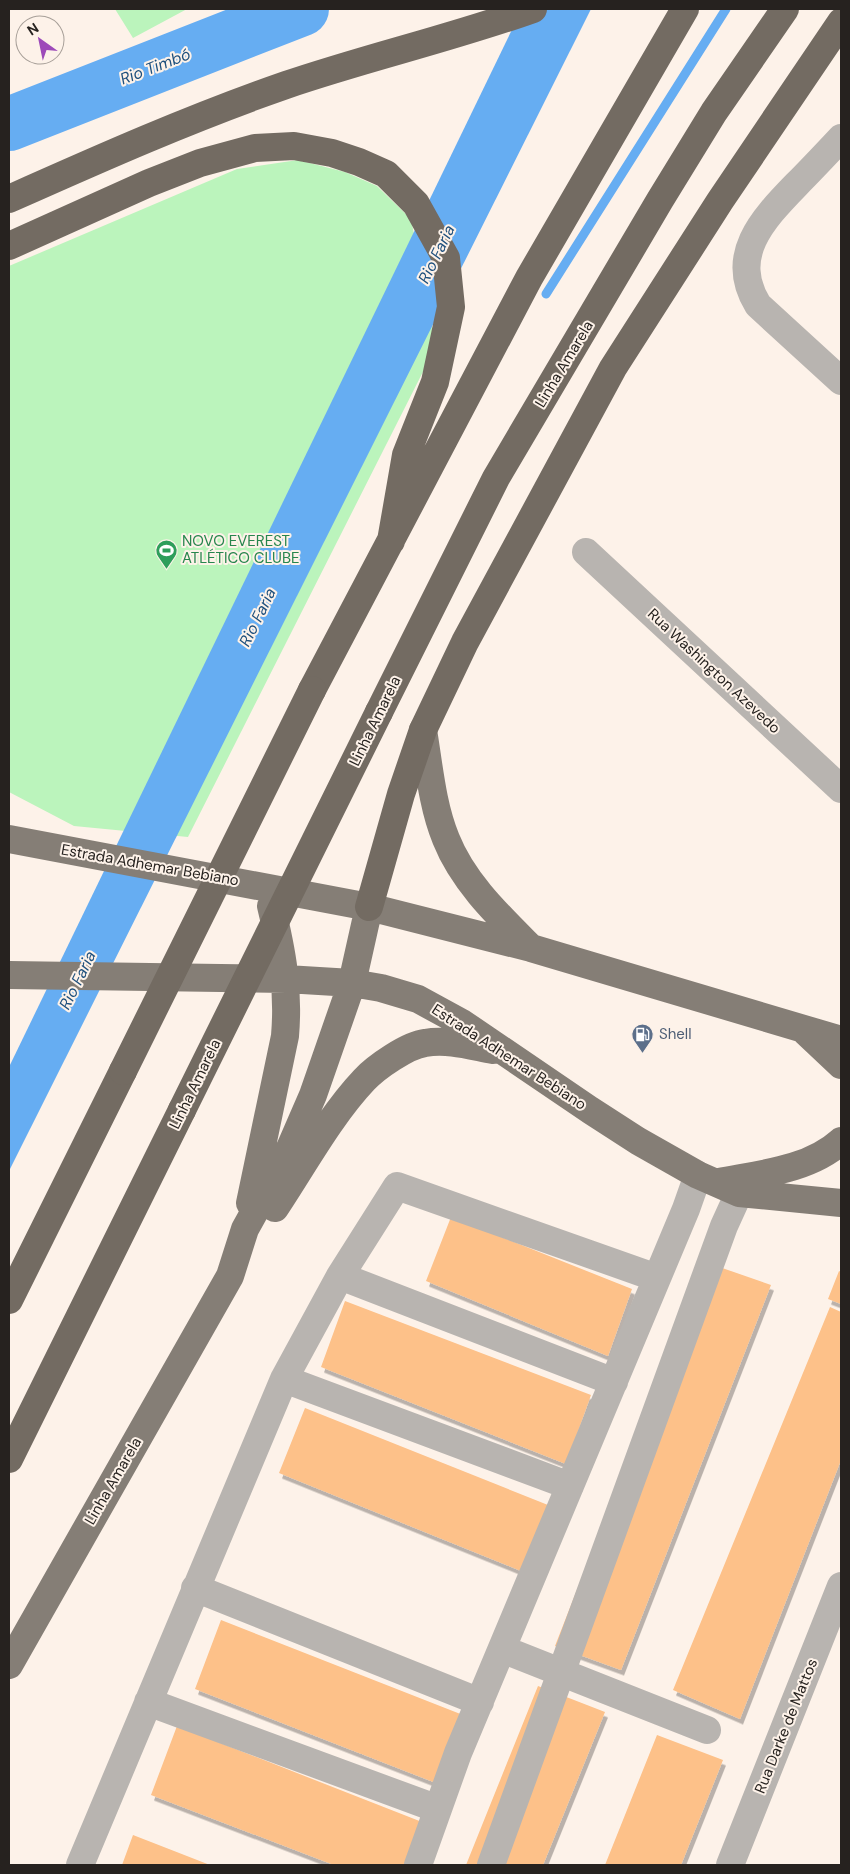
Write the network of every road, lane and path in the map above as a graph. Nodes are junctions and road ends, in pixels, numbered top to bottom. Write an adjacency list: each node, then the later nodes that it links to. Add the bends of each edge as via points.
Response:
1 (533, 9): 6 (highway, via 475,30 288,84 176,125)
2 (685, 9): 9 (highway, via 529,278)
3 (784, 9): 35 (highway, Linha Amarela, bridge, via 714,112 496,478)
4 (841, 22): 11 (highway, via 720,201 613,368 465,642)
5 (841, 138): 8 (street, via 771,211 754,234 748,253 746,278 758,305)
6 (9, 199)
7 (9, 246): 9 (highway, via 149,183 200,163 255,148 294,146 332,153 386,174 416,204 432,229 446,258 452,307 435,382 406,455)
8 (841, 382)
9 (392, 542): 32 (highway, bridge, via 312,690)
10 (586, 552): 12 (street, Rua Washington Azevedo)
11 (423, 730): 15 (highway); 16 (main road, via 435,803 446,840 459,866 491,907)
12 (841, 789)
13 (9, 839): 14 (main road, Estrada Adhemar Bebiano)
14 (267, 886): 15 (main road, Estrada Adhemar Bebiano); 18 (main road)
15 (369, 907): 16 (main road, Estrada Adhemar Bebiano); 19 (main road, Linha Amarela)
16 (531, 948): 20 (main road, Estrada Adhemar Bebiano)
17 (9, 975): 18 (main road, Estrada Adhemar Bebiano)
18 (286, 979): 19 (main road, Estrada Adhemar Bebiano); 28 (main road, via 285,1036)
19 (352, 983): 22 (main road, Estrada Adhemar Bebiano, via 418,999); 28 (main road, Linha Amarela, via 313,1095 290,1148)
20 (800, 1026): 21 (main road, Estrada Adhemar Bebiano); 23 (main road)
21 (841, 1040)
22 (506, 1052): 25 (main road, Estrada Adhemar Bebiano, via 638,1141); 29 (main road, via 445,1041 423,1043 397,1055 365,1079 340,1111)
23 (841, 1065)
24 (841, 1141): 25 (main road, via 784,1170)
25 (706, 1179): 26 (main road, Estrada Adhemar Bebiano); 31 (street)
26 (739, 1193): 27 (main road, Estrada Adhemar Bebiano); 41 (street, via 724,1226)
27 (841, 1203)
28 (245, 1228): 29 (main road, Linha Amarela)
29 (230, 1276): 40 (main road, Linha Amarela)
30 (340, 1276): 31 (street, via 397,1186); 33 (street); 34 (street)
31 (657, 1278): 34 (street)
32 (9, 1300)
33 (284, 1379): 36 (street); 38 (street)
34 (614, 1382): 36 (street)
35 (9, 1458)
36 (570, 1486): 39 (street)
37 (841, 1586): 49 (street, Rua Darke de Mattos)
38 (195, 1588): 42 (street); 43 (street)
39 (502, 1650): 41 (street); 43 (street)
40 (9, 1664)
41 (561, 1674): 44 (street); 48 (street)
42 (148, 1702): 45 (street); 46 (street)
43 (480, 1702): 45 (street)
44 (707, 1730)
45 (438, 1809): 47 (street)
46 (80, 1865)
47 (418, 1865)
48 (492, 1865)
49 (730, 1865)

